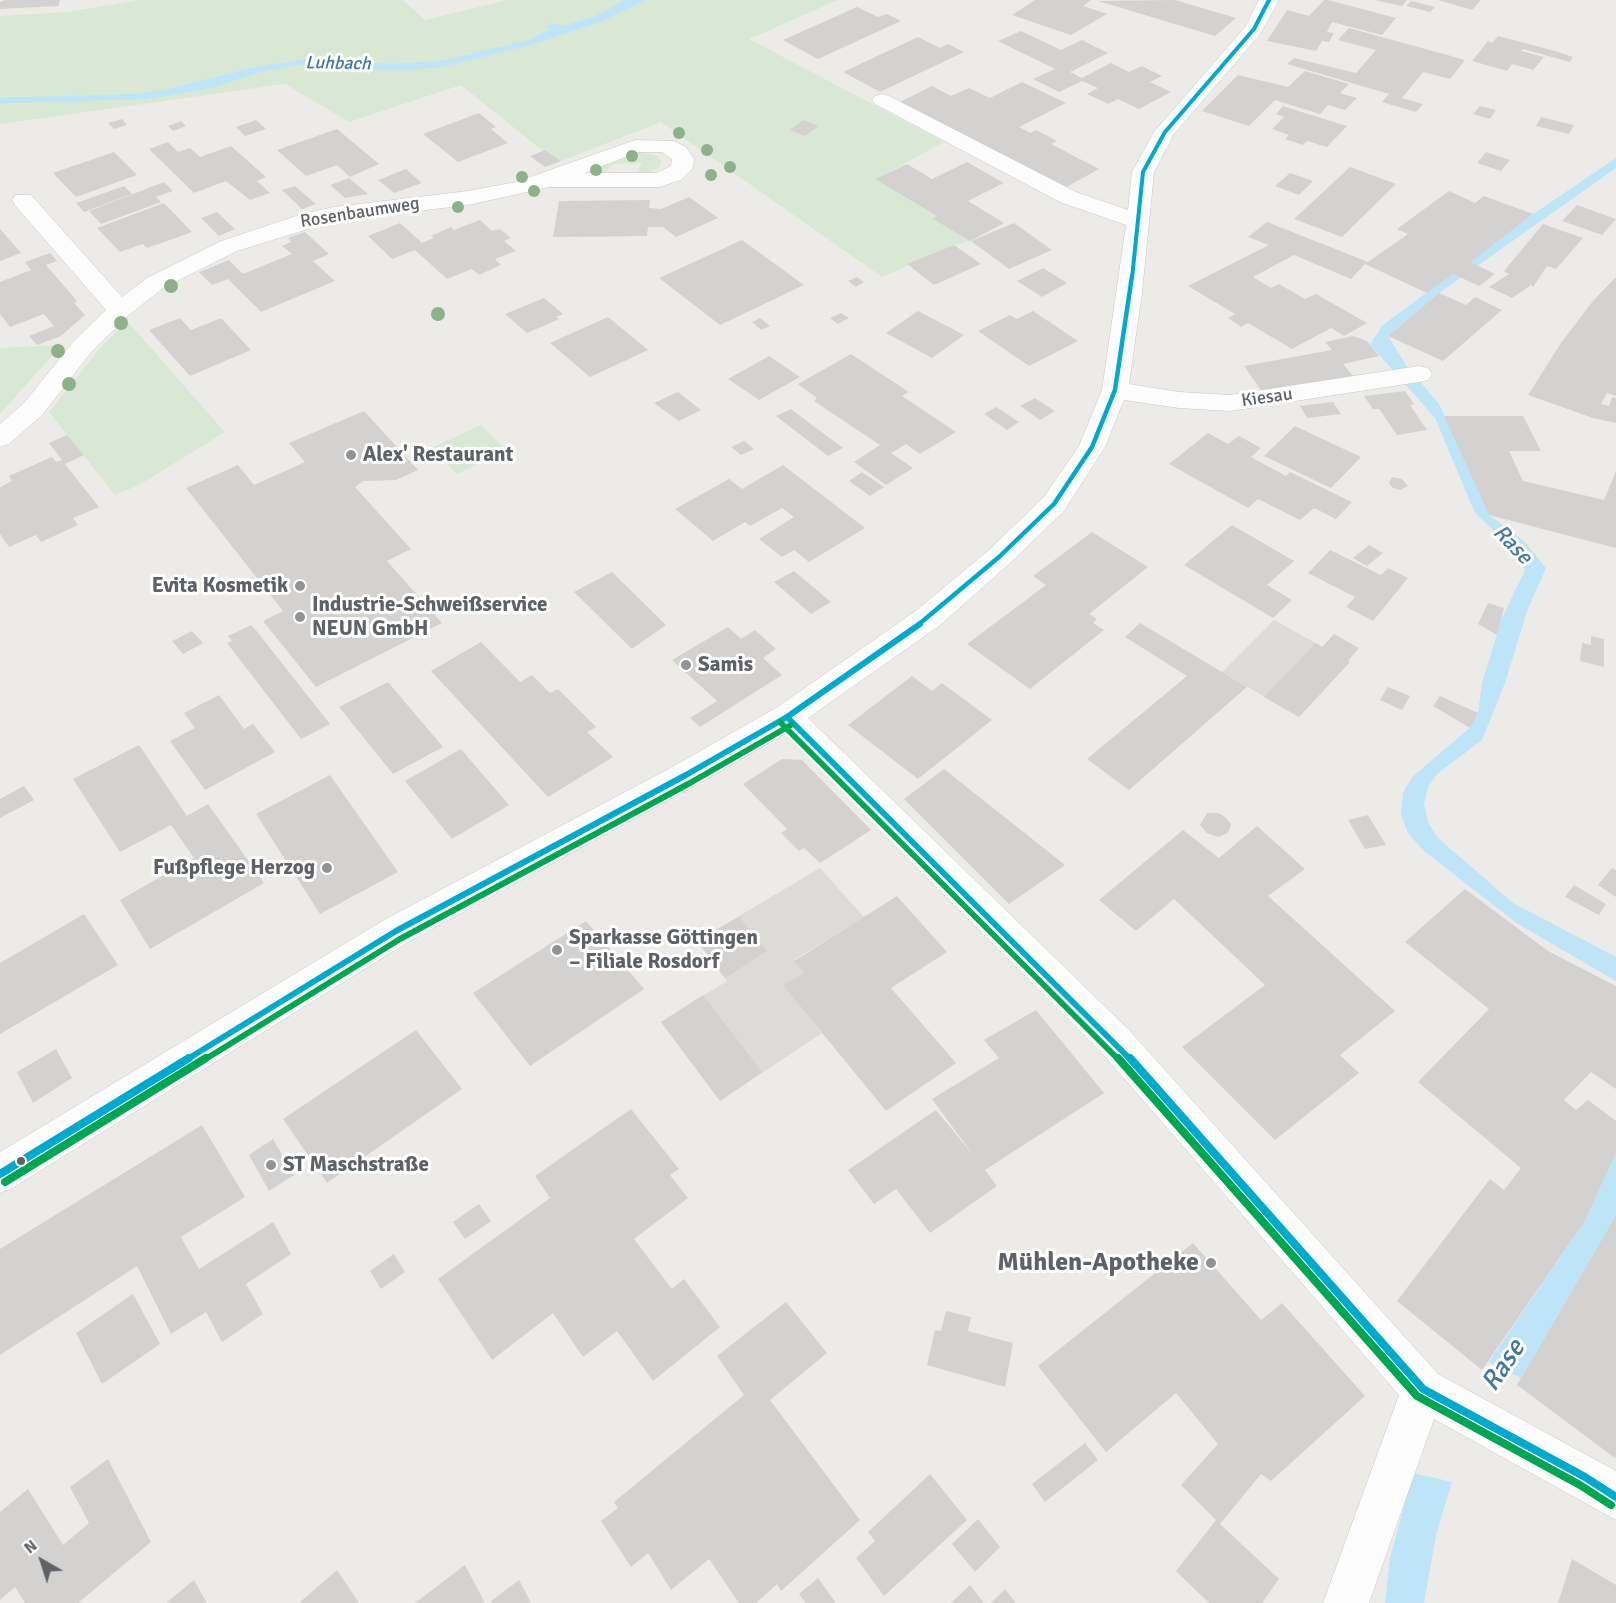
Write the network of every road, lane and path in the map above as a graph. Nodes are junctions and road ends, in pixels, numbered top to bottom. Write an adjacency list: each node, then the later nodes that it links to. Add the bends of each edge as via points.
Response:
1 (1269, 0): 5 (street, via 1254,29 1165,132 1143,172)
2 (882, 100): 5 (street, via 1068,197)
3 (548, 180): 3 (street, Rosenbaumweg, via 635,146 666,146 683,159 682,168 659,180); 6 (street, Rosenbaumweg, via 468,198 310,219 244,240 189,264)
4 (23, 200): 6 (street)
5 (1137, 221): 8 (street)
6 (120, 310): 9 (street, Rosenbaumweg, via 83,346 33,409)
7 (1406, 376): 8 (street, Kiesau, via 1230,403)
8 (1115, 390): 10 (street, via 1092,447 1054,504 928,618)
9 (0, 438)
10 (787, 717): 11 (street, via 396,931); 12 (street, via 1115,1041)
11 (0, 1174)
12 (1456, 1408): 13 (street); 14 (street)
13 (1616, 1497)
14 (1346, 1603)

